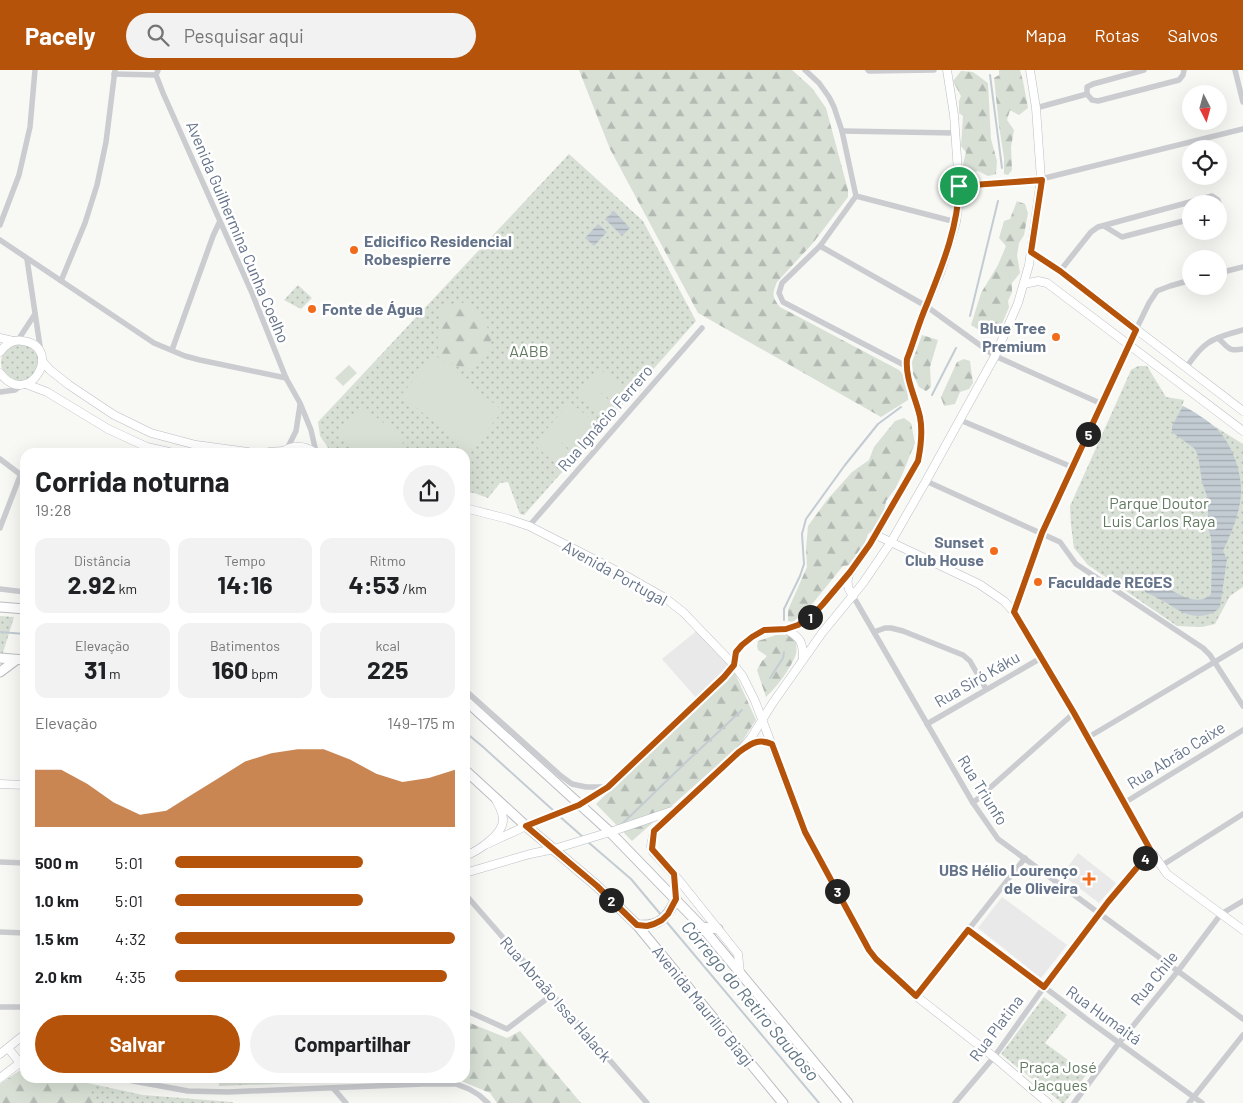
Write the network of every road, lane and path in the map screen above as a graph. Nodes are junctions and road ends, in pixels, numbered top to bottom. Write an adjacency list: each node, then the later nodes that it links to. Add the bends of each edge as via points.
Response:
1 (35, 70): 26 (street, via 30,127 19,175)
2 (804, 70): 17 (street, via 829,97)
3 (868, 70): 4 (street)
4 (912, 70): 5 (street)
5 (934, 70)
6 (946, 70): 18 (main road)
7 (1030, 70): 15 (main road)
8 (1144, 70): 13 (street, via 1093,84 1087,87)
9 (1184, 70): 13 (street, via 1180,80 1098,101)
10 (1235, 70): 14 (street)
11 (114, 72): 12 (street); 37 (street, via 106,142 97,185)
12 (157, 73): 24 (street, Avenida Guilhermina Cunha Coelho)
13 (1087, 94): 15 (street)
14 (1243, 102)
15 (1036, 108): 19 (main road)
16 (1243, 129): 19 (street)
17 (842, 131): 18 (street); 21 (street)
18 (955, 133): 20 (main road)
19 (1042, 180): 20 (street); 32 (main road)
20 (959, 186): 25 (main road)
21 (856, 196): 25 (street); 31 (street)
22 (1182, 204): 27 (street)
23 (1182, 221): 27 (street, via 1122,237)
24 (220, 222): 28 (street, Avenida Guilhermina Cunha Coelho); 29 (street)
25 (956, 222): 40 (main road)
26 (0, 224)
27 (1104, 226): 35 (street, via 1091,232)
28 (223, 232): 29 (street); 57 (street, Avenida Guilhermina Cunha Coelho)
29 (213, 236): 50 (street)
30 (0, 240): 33 (street)
31 (820, 246): 40 (street); 54 (street, via 782,283 779,293 783,302)
32 (1031, 252): 35 (main road); 39 (main road)
33 (28, 259): 37 (street); 41 (street)
34 (1243, 267): 36 (street)
35 (1060, 271): 43 (main road)
36 (1227, 271)
37 (61, 281): 50 (street, via 154,343)
38 (1182, 283): 43 (street, via 1157,291)
39 (1024, 284): 48 (main road, via 1047,283); 52 (main road)
40 (926, 306): 52 (street); 54 (main road)
41 (35, 314): 47 (street); 53 (street)
42 (702, 328): 79 (street, Rua Ignácio Ferrero)
43 (1136, 330): 48 (street); 55 (main road)
44 (1243, 330): 46 (street)
45 (0, 338): 47 (main road)
46 (1218, 338): 49 (street, via 1230,349); 55 (street, via 1207,343)
47 (16, 340): 51 (main road, via 6,344); 53 (main road, via 34,345)
48 (1129, 344): 61 (street); 64 (main road)
49 (1243, 349)
50 (172, 350): 57 (street, via 200,360)
51 (0, 352)
52 (995, 356): 61 (street); 63 (main road)
53 (42, 359): 58 (main road, via 41,371); 65 (main road, via 69,385 114,415)
54 (906, 366): 82 (main road, via 920,417 921,449 918,461)
55 (1186, 368): 62 (main road)
56 (0, 373): 58 (main road, via 11,383)
57 (286, 378): 60 (street, Avenida Guilhermina Cunha Coelho)
58 (25, 384): 59 (street, via 15,390); 66 (main road, via 46,392 108,429)
59 (0, 392)
60 (300, 403): 69 (street, via 296,431); 72 (street, Avenida Guilhermina Cunha Coelho)
61 (1102, 404): 74 (street)
62 (1243, 411)
63 (960, 420): 74 (street); 76 (main road)
64 (1243, 431)
65 (152, 433): 66 (main road); 68 (main road)
66 (146, 447): 67 (main road)
67 (151, 448)
68 (218, 448)
69 (286, 448)
70 (292, 448): 71 (main road)
71 (306, 448)
72 (314, 448)
73 (0, 460): 75 (street)
74 (1072, 467): 81 (street)
75 (20, 475)
76 (926, 481): 81 (street); 83 (main road)
77 (20, 484): 80 (street)
78 (470, 509): 79 (main road, Avenida Portugal)
79 (529, 526): 100 (main road, Avenida Portugal, via 665,598)
80 (0, 528)
81 (1042, 533): 90 (street); 99 (street, via 1060,542 1076,564 1204,648)
82 (876, 535): 83 (main road); 84 (main road)
83 (891, 542): 87 (main road); 90 (main road, via 979,584 1004,600)
84 (850, 572): 87 (main road, via 848,586); 91 (main road, via 812,616)
85 (0, 589): 86 (street)
86 (20, 591)
87 (853, 596): 92 (street, Rua Triunfo); 96 (main road)
88 (0, 607): 89 (main road)
89 (20, 609)
90 (1014, 612): 95 (main road)
91 (786, 629): 96 (main road, via 801,642); 100 (main road, via 764,630 752,637 736,652)
92 (874, 632): 102 (street, via 885,628 903,631 964,655); 108 (street, Rua Triunfo)
93 (1243, 645): 99 (street)
94 (0, 658): 97 (main road)
95 (1041, 658): 102 (street, Rua Siró Káku); 106 (main road)
96 (803, 659): 107 (main road)
97 (20, 660)
98 (20, 661): 101 (main road)
99 (1214, 662): 105 (street); 110 (street)
100 (734, 665): 107 (main road, Avenida Portugal); 119 (main road)
101 (0, 672)
102 (986, 689): 108 (street, Rua Siró Káku)
103 (470, 695): 113 (street)
104 (470, 705): 112 (main road)
105 (1243, 706)
106 (1074, 713): 110 (main road); 121 (street)
107 (762, 719): 111 (main road, Avenida Portugal); 114 (main road)
108 (927, 724): 121 (street, Rua Triunfo)
109 (1243, 730): 122 (street, Rua Abrão Caixe)
110 (1087, 738): 122 (main road)
111 (772, 744): 114 (main road, via 759,741); 154 (main road, Avenida Portugal, via 805,832 869,950)
112 (515, 746): 113 (main road); 123 (main road)
113 (531, 750): 116 (street)
114 (739, 752): 124 (main road)
115 (470, 774): 120 (main road, Avenida Maurílio Biagi)
116 (562, 778): 119 (street, via 586,787); 123 (street)
117 (0, 785): 118 (main road)
118 (20, 785)
119 (608, 787): 123 (main road)
120 (494, 796): 126 (main road, Avenida Maurílio Biagi); 128 (main road, via 503,820 500,830)
121 (973, 803): 132 (street, Rua Triunfo, via 998,839)
122 (1124, 803): 130 (main road)
123 (579, 805): 126 (main road); 127 (main road)
124 (676, 810): 127 (main road); 137 (main road, via 654,831 651,846)
125 (1243, 814): 135 (street)
126 (526, 826): 128 (main road); 129 (main road, Avenida Maurílio Biagi)
127 (610, 832): 129 (main road); 138 (main road)
128 (487, 844): 131 (main road)
129 (554, 849): 136 (main road); 143 (main road, Avenida Maurílio Biagi)
130 (1151, 851): 135 (main road); 141 (street, Rua Platina)
131 (470, 853)
132 (1025, 858): 141 (street, Rua Triunfo); 146 (street)
133 (0, 862): 134 (street)
134 (20, 863)
135 (1160, 866): 142 (main road)
136 (470, 871)
137 (674, 874): 138 (main road); 145 (main road)
138 (676, 899): 143 (main road, via 662,920 647,926); 144 (main road)
139 (470, 900): 153 (street, Rua Abraão Issa Halack)
140 (1243, 901): 142 (street, Rua Chile)
141 (1099, 914): 150 (street, Rua Triunfo); 152 (street, Rua Platina)
142 (1221, 914): 147 (main road); 150 (street, Rua Chile)
143 (637, 925): 174 (main road, Avenida Maurílio Biagi)
144 (702, 927): 145 (main road); 151 (main road)
145 (718, 929): 151 (main road, via 738,954)
146 (968, 930): 152 (street, Rua Humaitá); 154 (street)
147 (1243, 930)
148 (0, 932): 149 (street)
149 (20, 933)
150 (1178, 971): 158 (street, Rua Triunfo); 161 (street, Rua Chile)
151 (740, 973): 175 (main road)
152 (1044, 987): 161 (street, Rua Humaitá); 164 (street, Rua Platina)
153 (553, 994): 157 (street, via 507,1030); 173 (street, Rua Abraão Issa Halack)
154 (916, 996): 164 (main road, Avenida Portugal)
155 (0, 1007): 156 (street)
156 (20, 1007)
157 (470, 1012)
158 (1243, 1019)
159 (1243, 1035): 170 (street)
160 (20, 1038): 162 (main road)
161 (1119, 1043): 170 (street, Rua Humaitá); 178 (street, Rua Chile)
162 (8, 1048): 163 (main road); 165 (main road)
163 (0, 1054)
164 (994, 1057): 176 (street, Rua Platina); 177 (main road, Avenida Portugal)
165 (20, 1059)
166 (20, 1063): 167 (main road)
167 (0, 1078)
168 (144, 1083): 169 (street, via 188,1091)
169 (332, 1088): 171 (street); 172 (street, via 456,1084)
170 (1194, 1097): 179 (street); 180 (street, Rua Humaitá)
171 (346, 1103)
172 (488, 1103)
173 (646, 1103)
174 (783, 1103)
175 (848, 1103)
176 (955, 1103)
177 (1048, 1103)
178 (1074, 1103)
179 (1189, 1103)
180 (1202, 1103)

